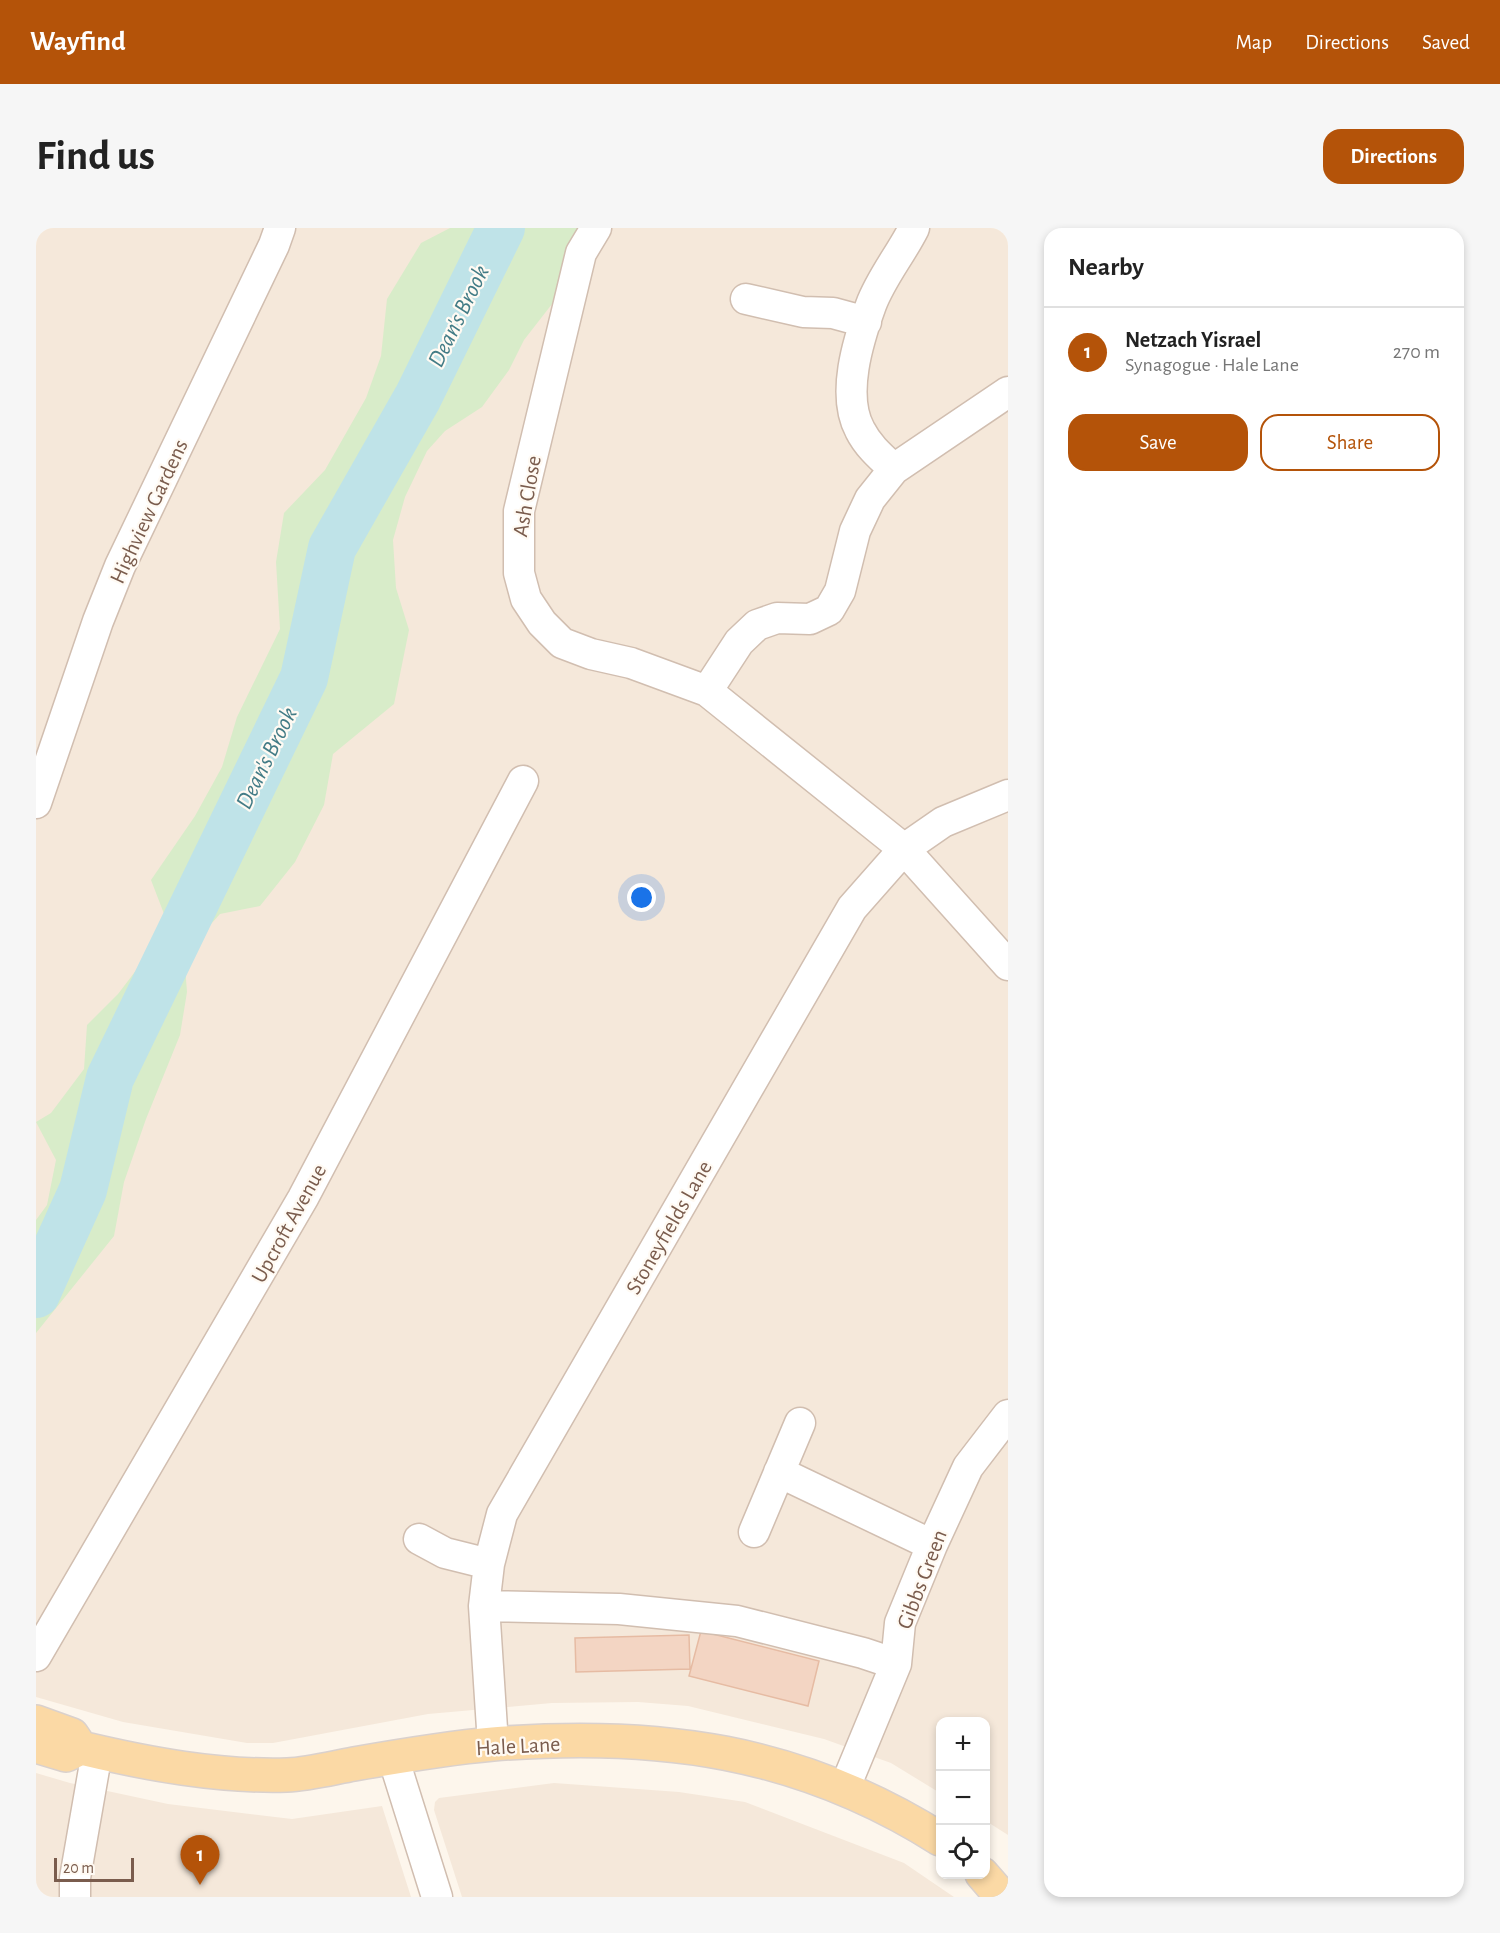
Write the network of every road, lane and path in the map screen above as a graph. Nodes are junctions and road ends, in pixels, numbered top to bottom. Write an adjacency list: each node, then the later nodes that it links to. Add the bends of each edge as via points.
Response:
1 (280, 228): 11 (street, Highview Gardens, via 120,566)
2 (596, 228): 8 (street, Ash Close, via 581,253 519,511 519,573 526,599 562,643)
3 (914, 228): 5 (street, via 871,304)
4 (746, 299): 5 (street)
5 (866, 322): 7 (street, via 851,382 851,399 860,430)
6 (1008, 392): 7 (street)
7 (894, 469): 8 (street, via 870,499 851,545 840,591 829,610 810,619 777,618 757,625 739,642)
8 (707, 691): 12 (street, Ash Close)
9 (523, 781): 22 (street, Upcroft Avenue, via 303,1198)
10 (1008, 795): 12 (street, Stoneyfields Lane, via 943,822)
11 (36, 803)
12 (904, 849): 13 (street, Ash Close); 20 (street, Stoneyfields Lane, via 852,908 502,1514)
13 (1008, 965)
14 (1008, 1414): 19 (street, Gibbs Green, via 968,1467)
15 (800, 1423): 16 (street)
16 (779, 1472): 17 (street); 19 (street)
17 (754, 1532)
18 (419, 1539): 20 (street, via 445,1553)
19 (932, 1545): 23 (street, Gibbs Green, via 900,1623)
20 (489, 1564): 21 (street, Stoneyfields Lane)
21 (484, 1606): 23 (street, via 619,1609 737,1621); 25 (street, Stoneyfields Lane)
22 (36, 1656)
23 (896, 1664): 29 (street, Gibbs Green)
24 (36, 1722): 27 (main road, Hale Lane, via 72,1735)
25 (493, 1744): 28 (main road, Hale Lane); 29 (main road, Hale Lane, via 653,1742 720,1750 779,1764)
26 (36, 1746): 27 (main road, Hale Lane, via 66,1755)
27 (89, 1750): 28 (main road, Hale Lane, via 179,1768 245,1775 290,1775); 31 (street)
28 (393, 1757): 32 (street)
29 (845, 1787): 30 (main road, Hale Lane)
30 (936, 1836)
31 (75, 1897)
32 (437, 1897)

